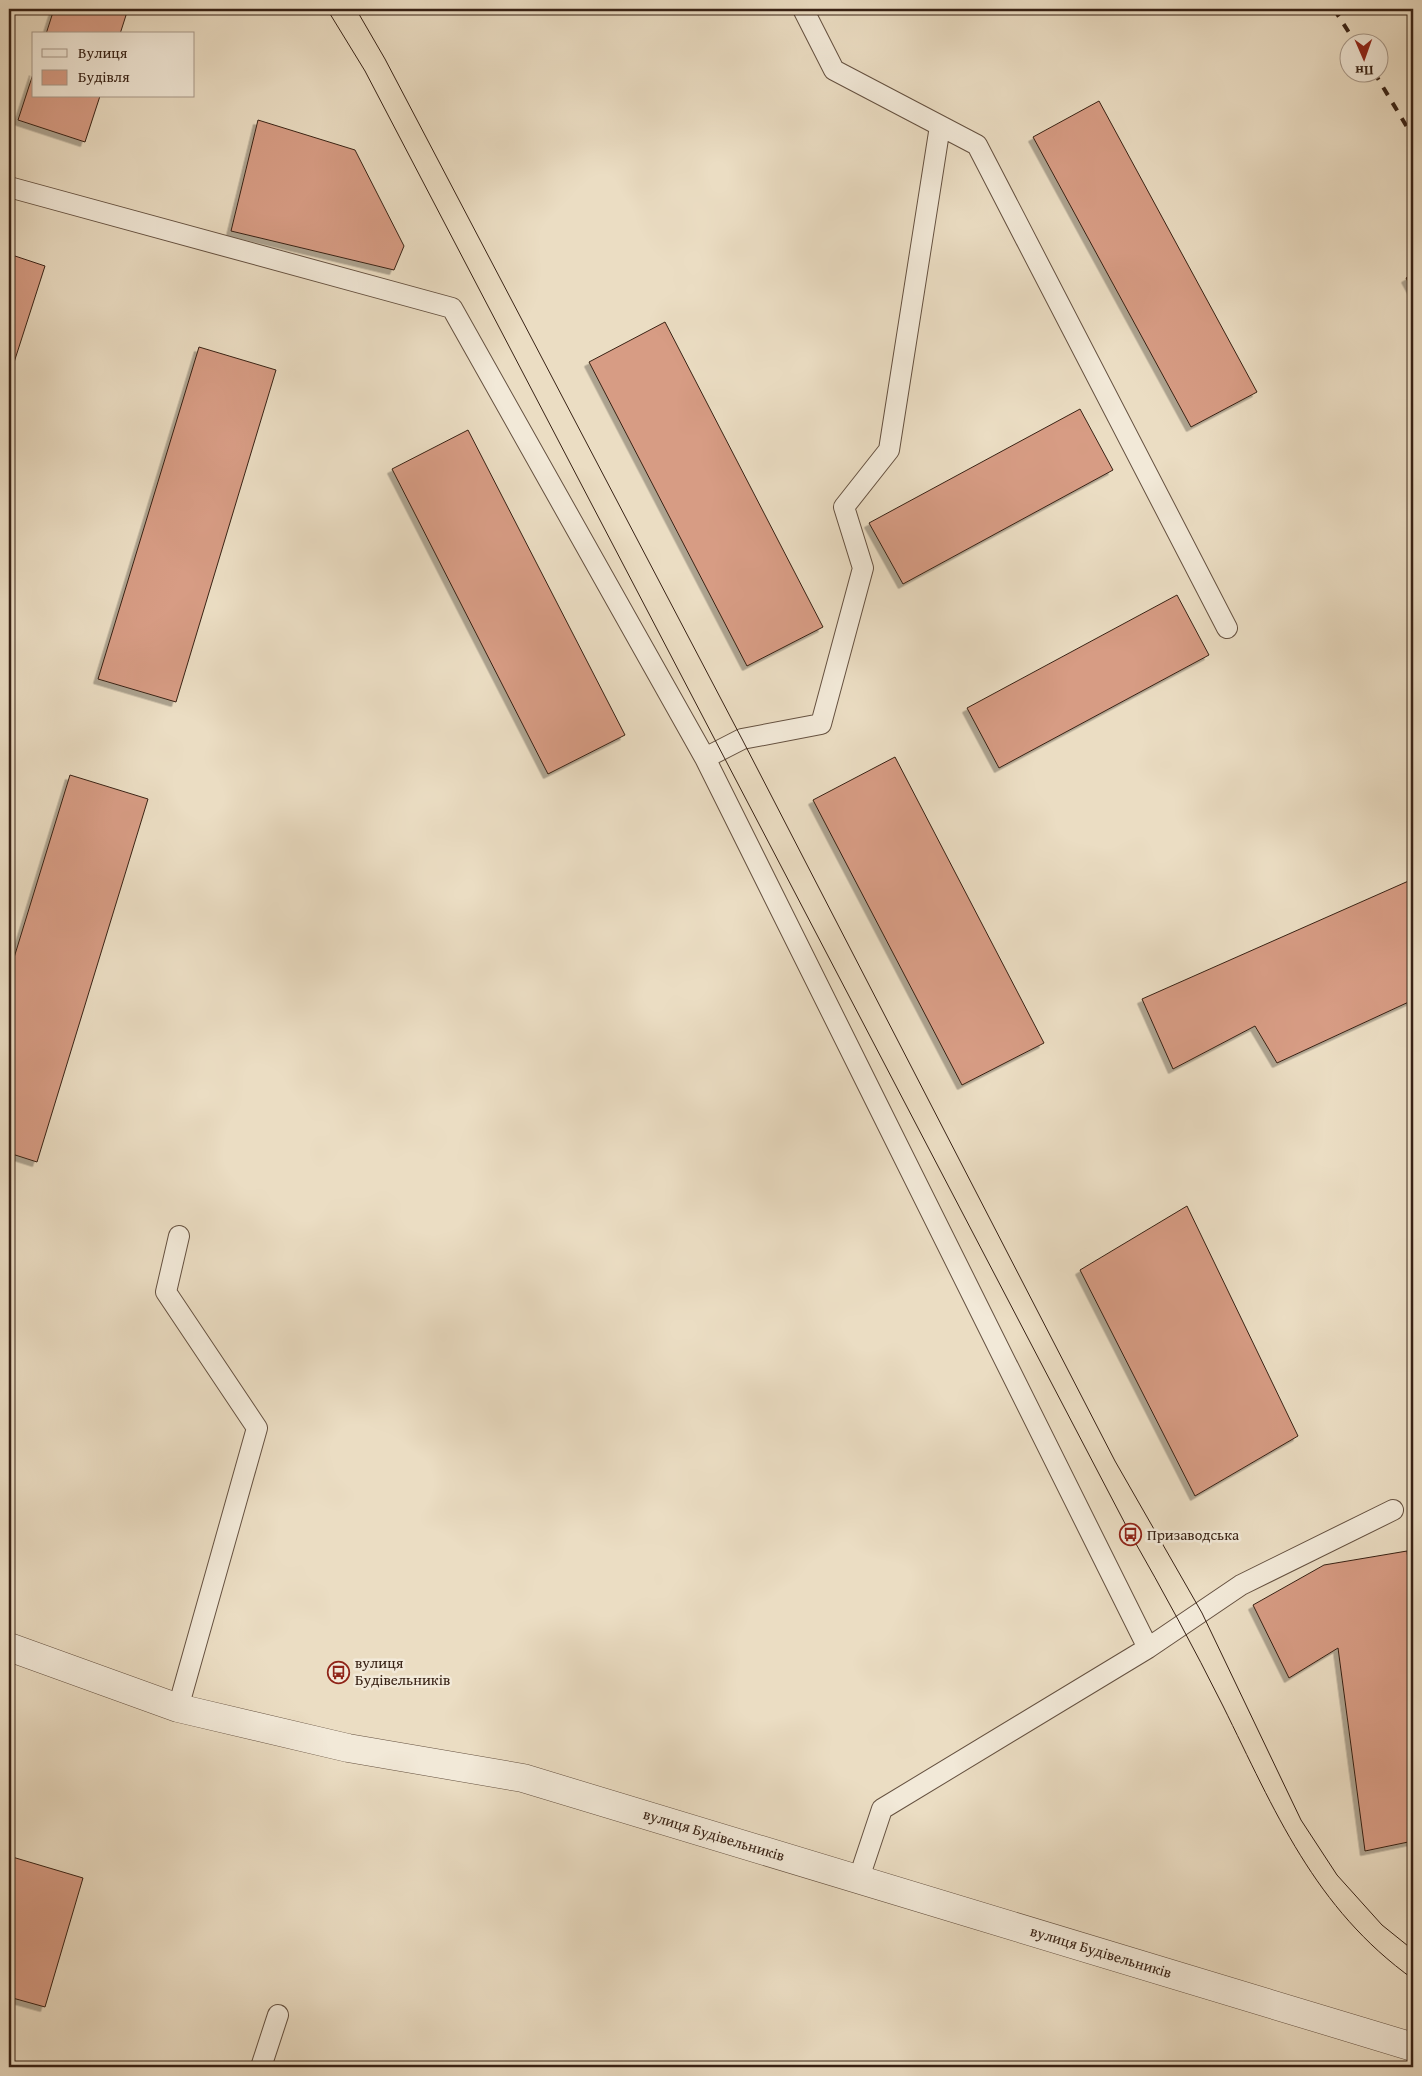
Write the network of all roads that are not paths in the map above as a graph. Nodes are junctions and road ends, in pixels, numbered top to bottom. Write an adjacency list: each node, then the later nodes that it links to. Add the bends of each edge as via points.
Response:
1 (803, 9): 2 (lane, via 834,70)
2 (940, 126): 4 (lane, via 977,145); 5 (lane, via 889,450 844,507 864,568 821,724 742,739)
3 (9, 188): 5 (lane, via 452,308)
4 (1227, 628)
5 (705, 758): 9 (lane)
6 (179, 1236): 10 (lane, via 166,1292 257,1428)
7 (1393, 1510): 9 (lane, via 1241,1585)
8 (9, 1647): 10 (street, вулиця Будівельників)
9 (1148, 1648): 11 (lane, via 882,1809)
10 (178, 1708): 11 (street, вулиця Будівельників, via 348,1748 523,1778)
11 (859, 1878): 13 (street, вулиця Будівельників)
12 (278, 2015): 14 (lane)
13 (1413, 2047)
14 (262, 2067)

